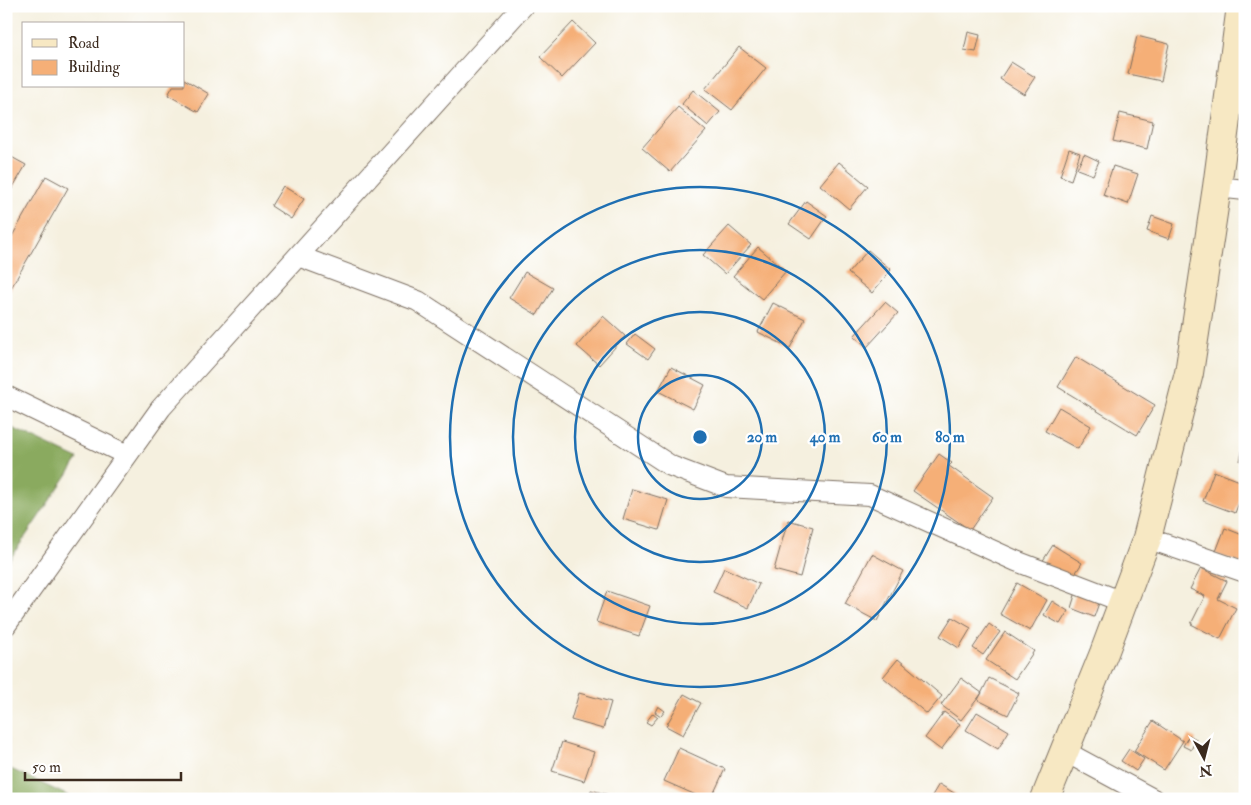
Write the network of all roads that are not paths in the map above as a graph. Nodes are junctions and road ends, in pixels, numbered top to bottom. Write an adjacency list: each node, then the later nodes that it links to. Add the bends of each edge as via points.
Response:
1 (523, 6): 5 (street)
2 (1241, 6): 3 (main road)
3 (1218, 187): 4 (street); 8 (main road, via 1189,373)
4 (1245, 190)
5 (298, 256): 7 (street, via 161,408); 10 (street, via 418,301 671,466 726,487 870,495 1016,560)
6 (6, 396): 7 (street)
7 (127, 455): 11 (street)
8 (1148, 538): 9 (street); 10 (main road)
9 (1245, 572)
10 (1124, 602): 12 (main road)
11 (6, 625)
12 (1064, 751): 13 (main road); 14 (street)
13 (1045, 799)
14 (1153, 799)

